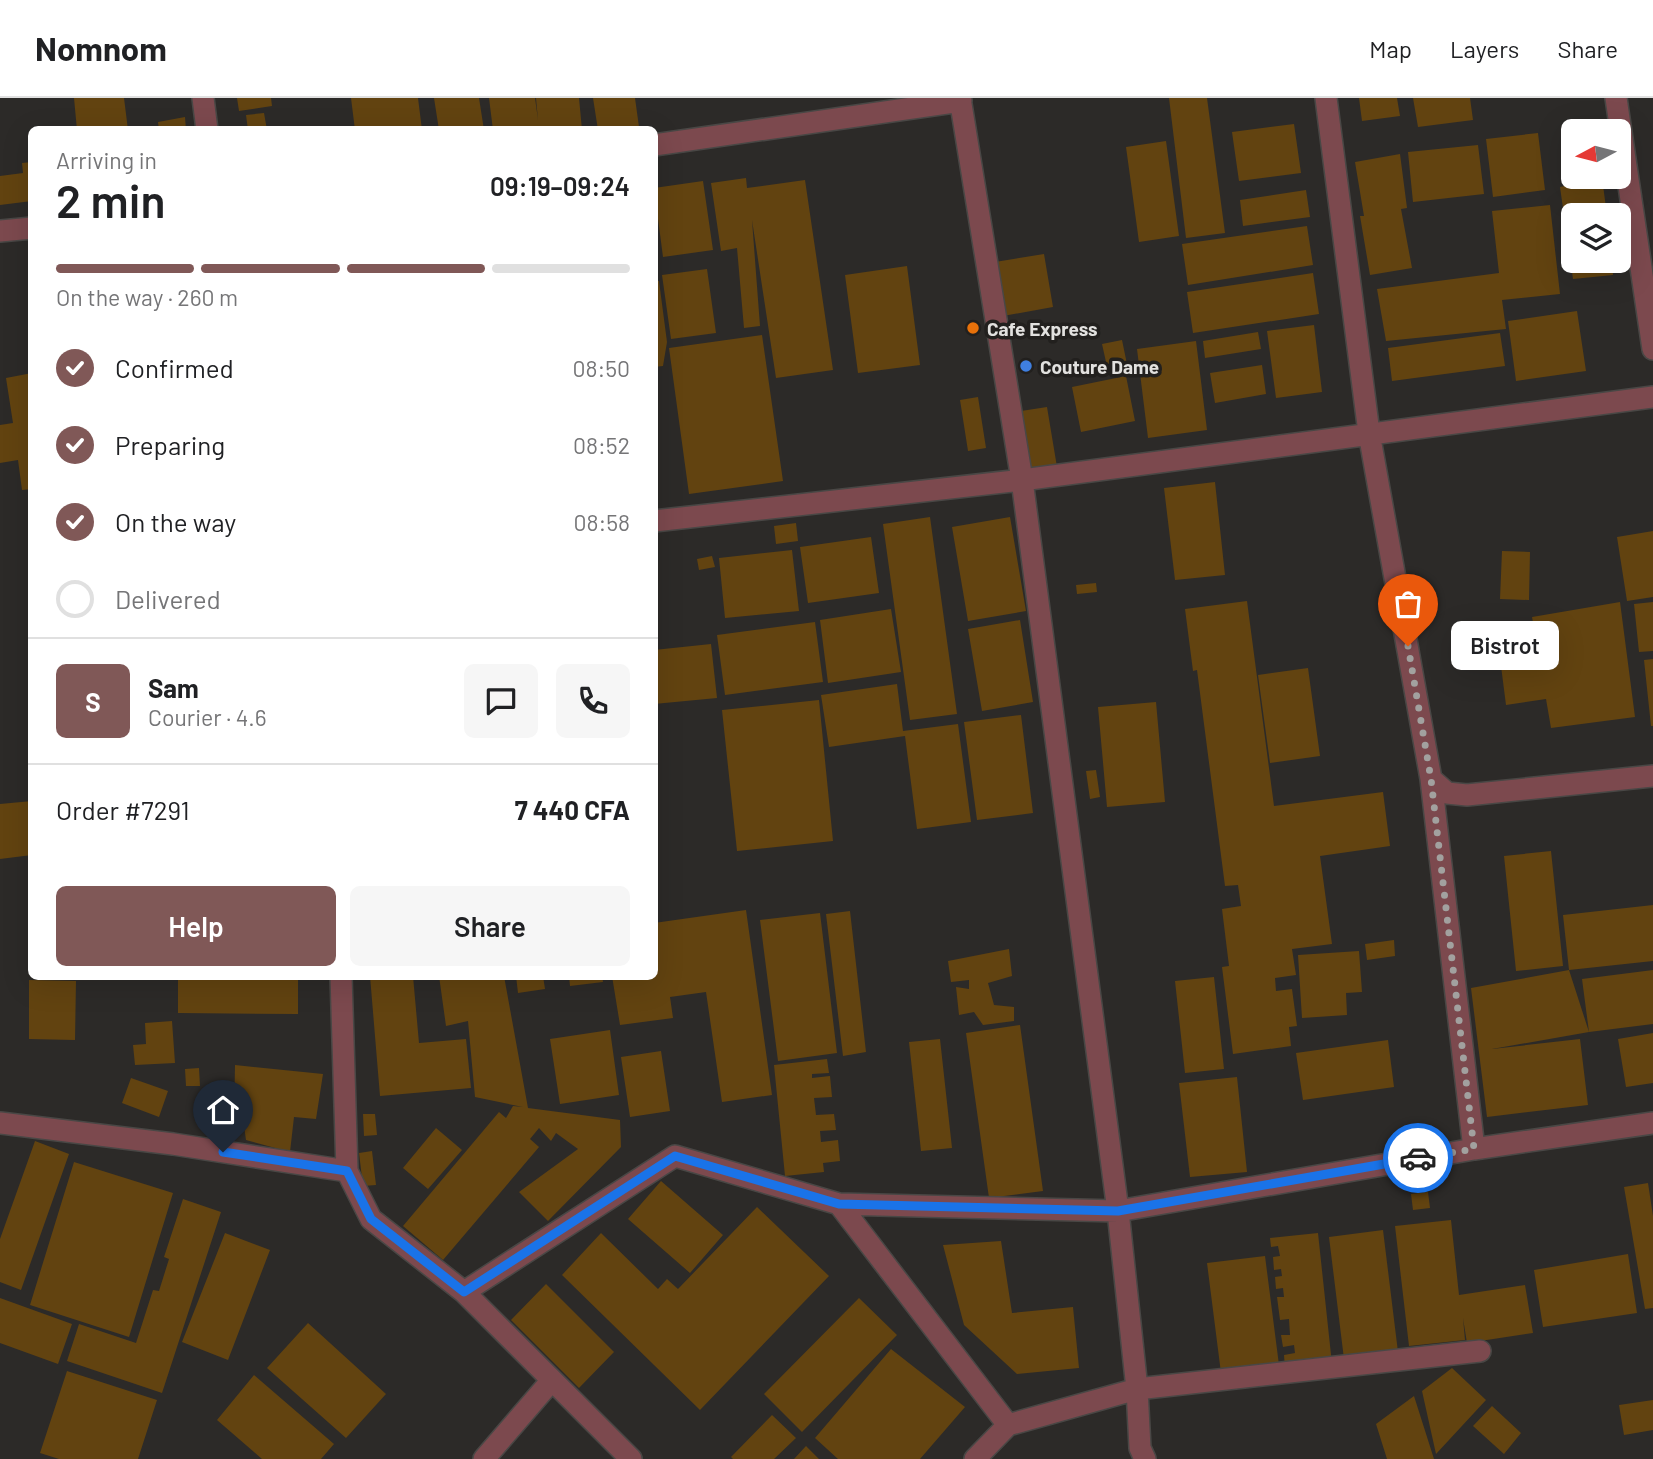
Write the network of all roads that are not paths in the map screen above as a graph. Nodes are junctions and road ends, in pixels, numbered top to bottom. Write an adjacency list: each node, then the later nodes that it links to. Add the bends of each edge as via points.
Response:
1 (204, 98): 5 (street)
2 (1326, 98): 11 (street)
3 (1616, 98): 9 (street)
4 (960, 100): 6 (street); 12 (street)
5 (207, 126)
6 (658, 144)
7 (28, 228): 8 (street)
8 (0, 231)
9 (1653, 349)
10 (1653, 397): 11 (street)
11 (1369, 433): 12 (street); 15 (street)
12 (1022, 480): 13 (street); 22 (street)
13 (658, 521)
14 (1653, 776): 15 (street, via 1467,795 1447,793)
15 (1431, 779): 19 (street)
16 (341, 980): 20 (street)
17 (0, 1123): 20 (street)
18 (1653, 1123): 19 (street)
19 (1474, 1149): 22 (street)
20 (347, 1171): 23 (street, via 371,1219)
21 (839, 1204): 22 (street); 23 (street, via 675,1156); 27 (street)
22 (1118, 1211): 26 (street)
23 (464, 1292): 25 (street)
24 (1480, 1351): 26 (street)
25 (552, 1380): 28 (street); 29 (street)
26 (1137, 1389): 27 (street); 31 (street, via 1140,1448)
27 (1008, 1425): 30 (street)
28 (484, 1459)
29 (631, 1459)
30 (975, 1459)
31 (1145, 1459)

